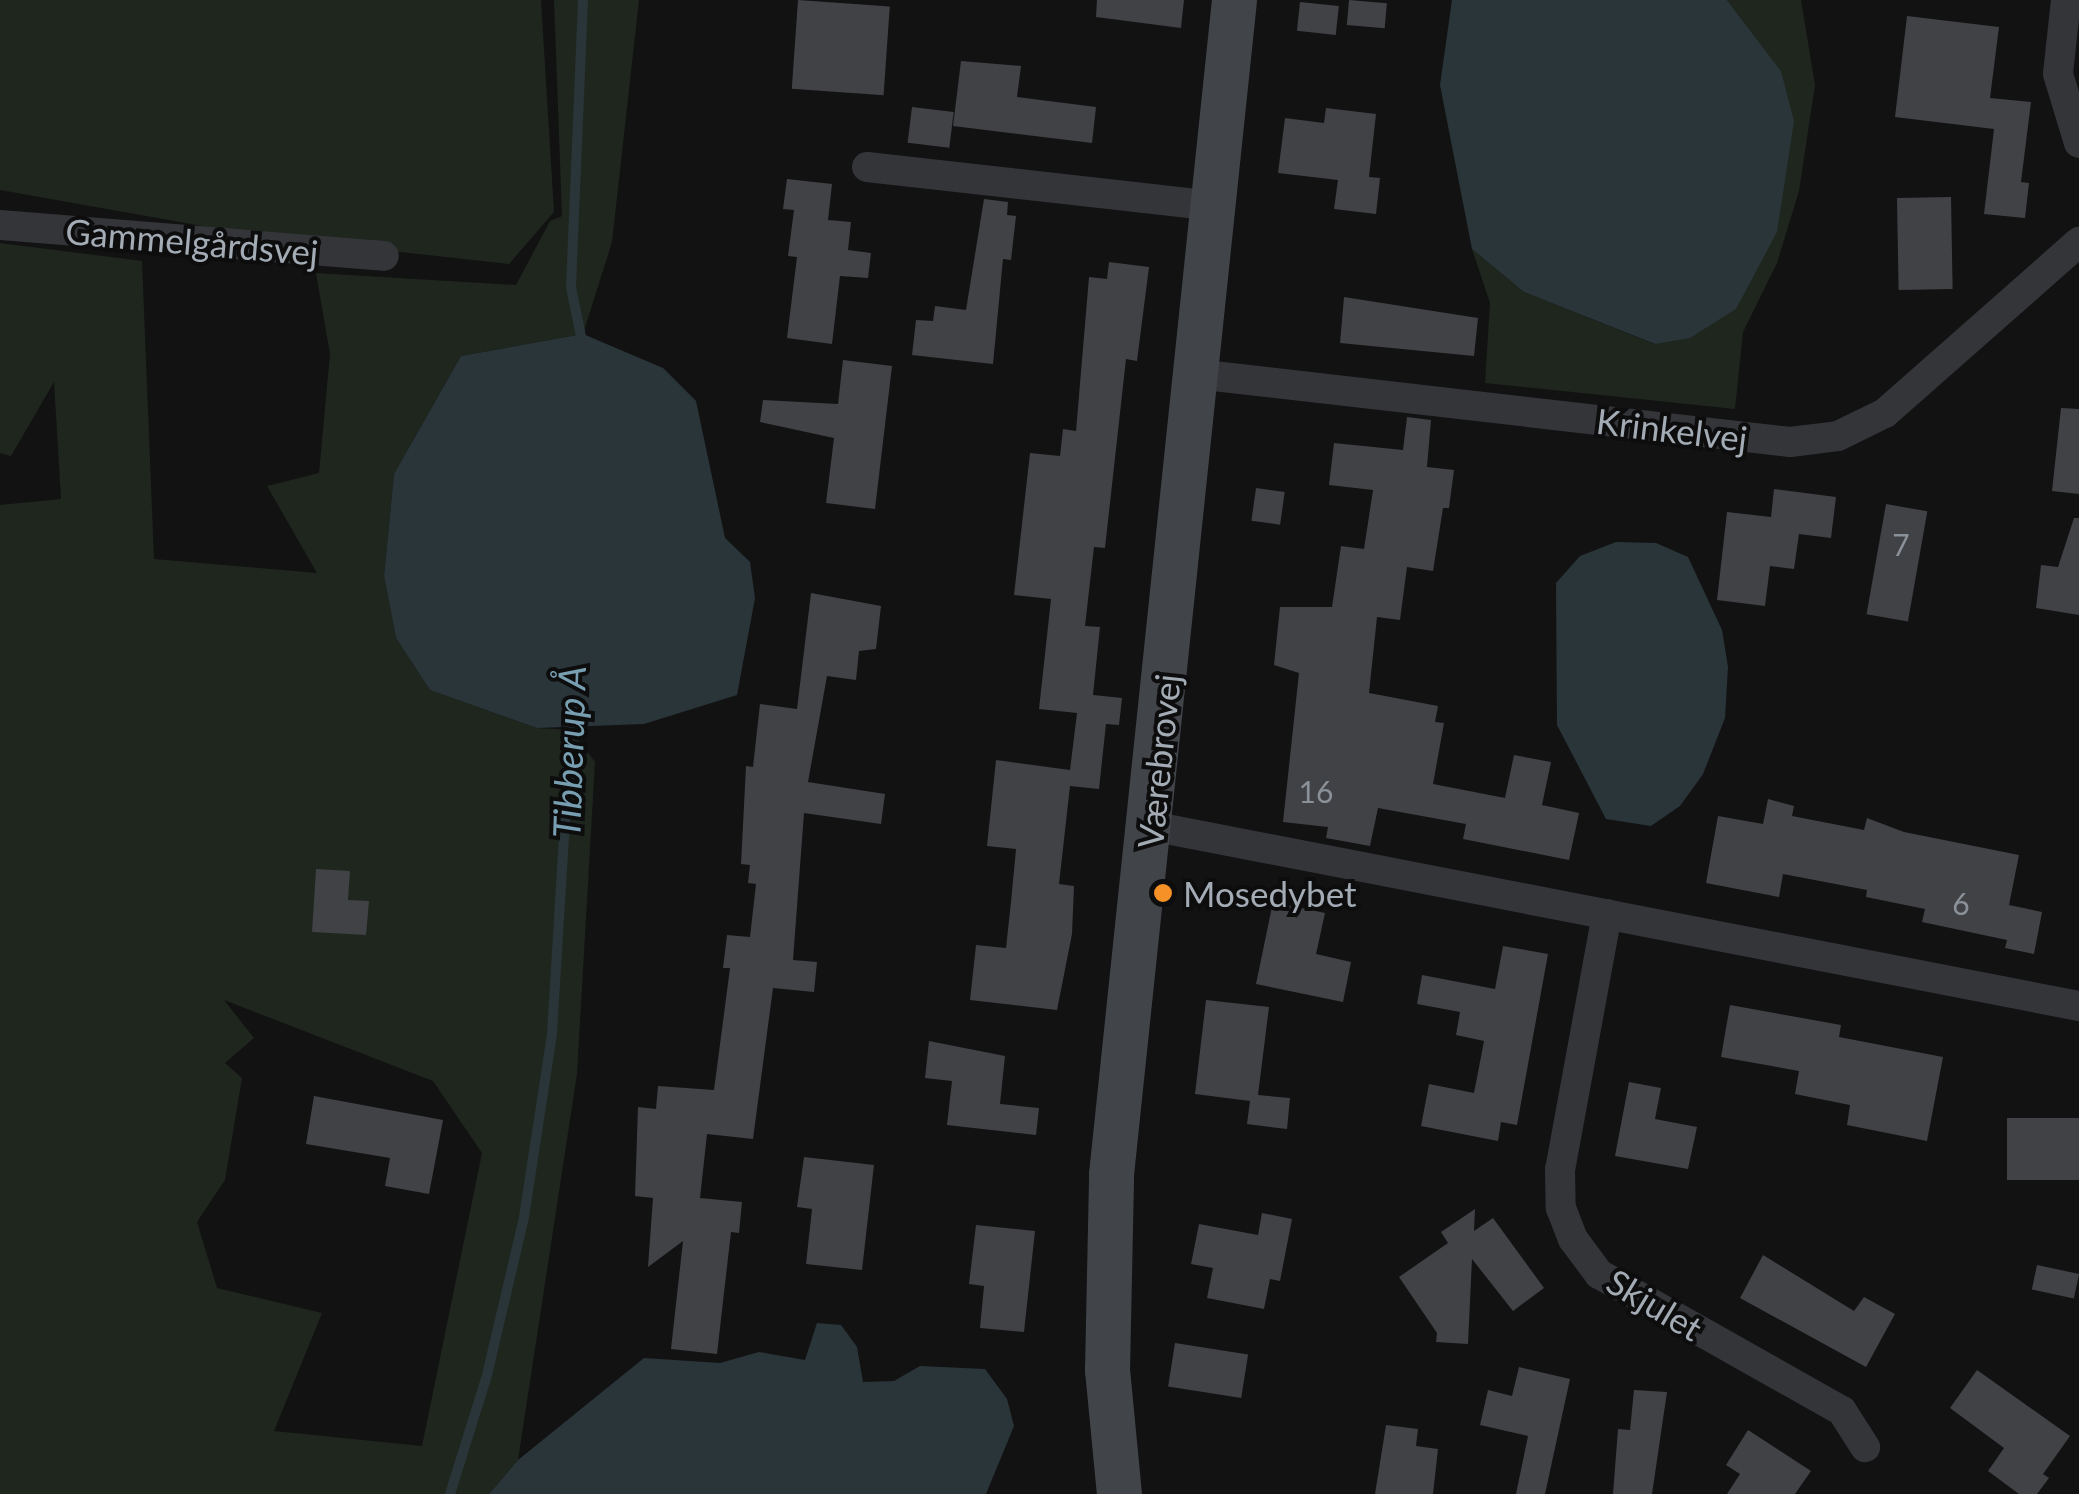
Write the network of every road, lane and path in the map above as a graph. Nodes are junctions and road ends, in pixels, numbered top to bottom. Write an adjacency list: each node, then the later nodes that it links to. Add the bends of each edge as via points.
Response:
1 (1234, 0): 5 (street, Værebrovej)
2 (2066, 0): 3 (street, via 2058,74)
3 (2079, 143)
4 (867, 167): 5 (street)
5 (1214, 206): 9 (street, Værebrovej)
6 (0, 225): 8 (street, Gammelgårdsvej)
7 (2079, 242): 9 (street, Krinkelvej, via 1885,413 1838,436 1790,442)
8 (384, 256)
9 (1196, 374): 10 (street, Værebrovej)
10 (1151, 826): 11 (street); 14 (street, Værebrovej, via 1106,1274 1106,1370)
11 (1608, 914): 12 (street); 13 (street, Skjulet, via 1560,1169 1561,1208 1573,1239 1599,1274 1842,1411)
12 (2079, 1006)
13 (1864, 1447)
14 (1120, 1494)

